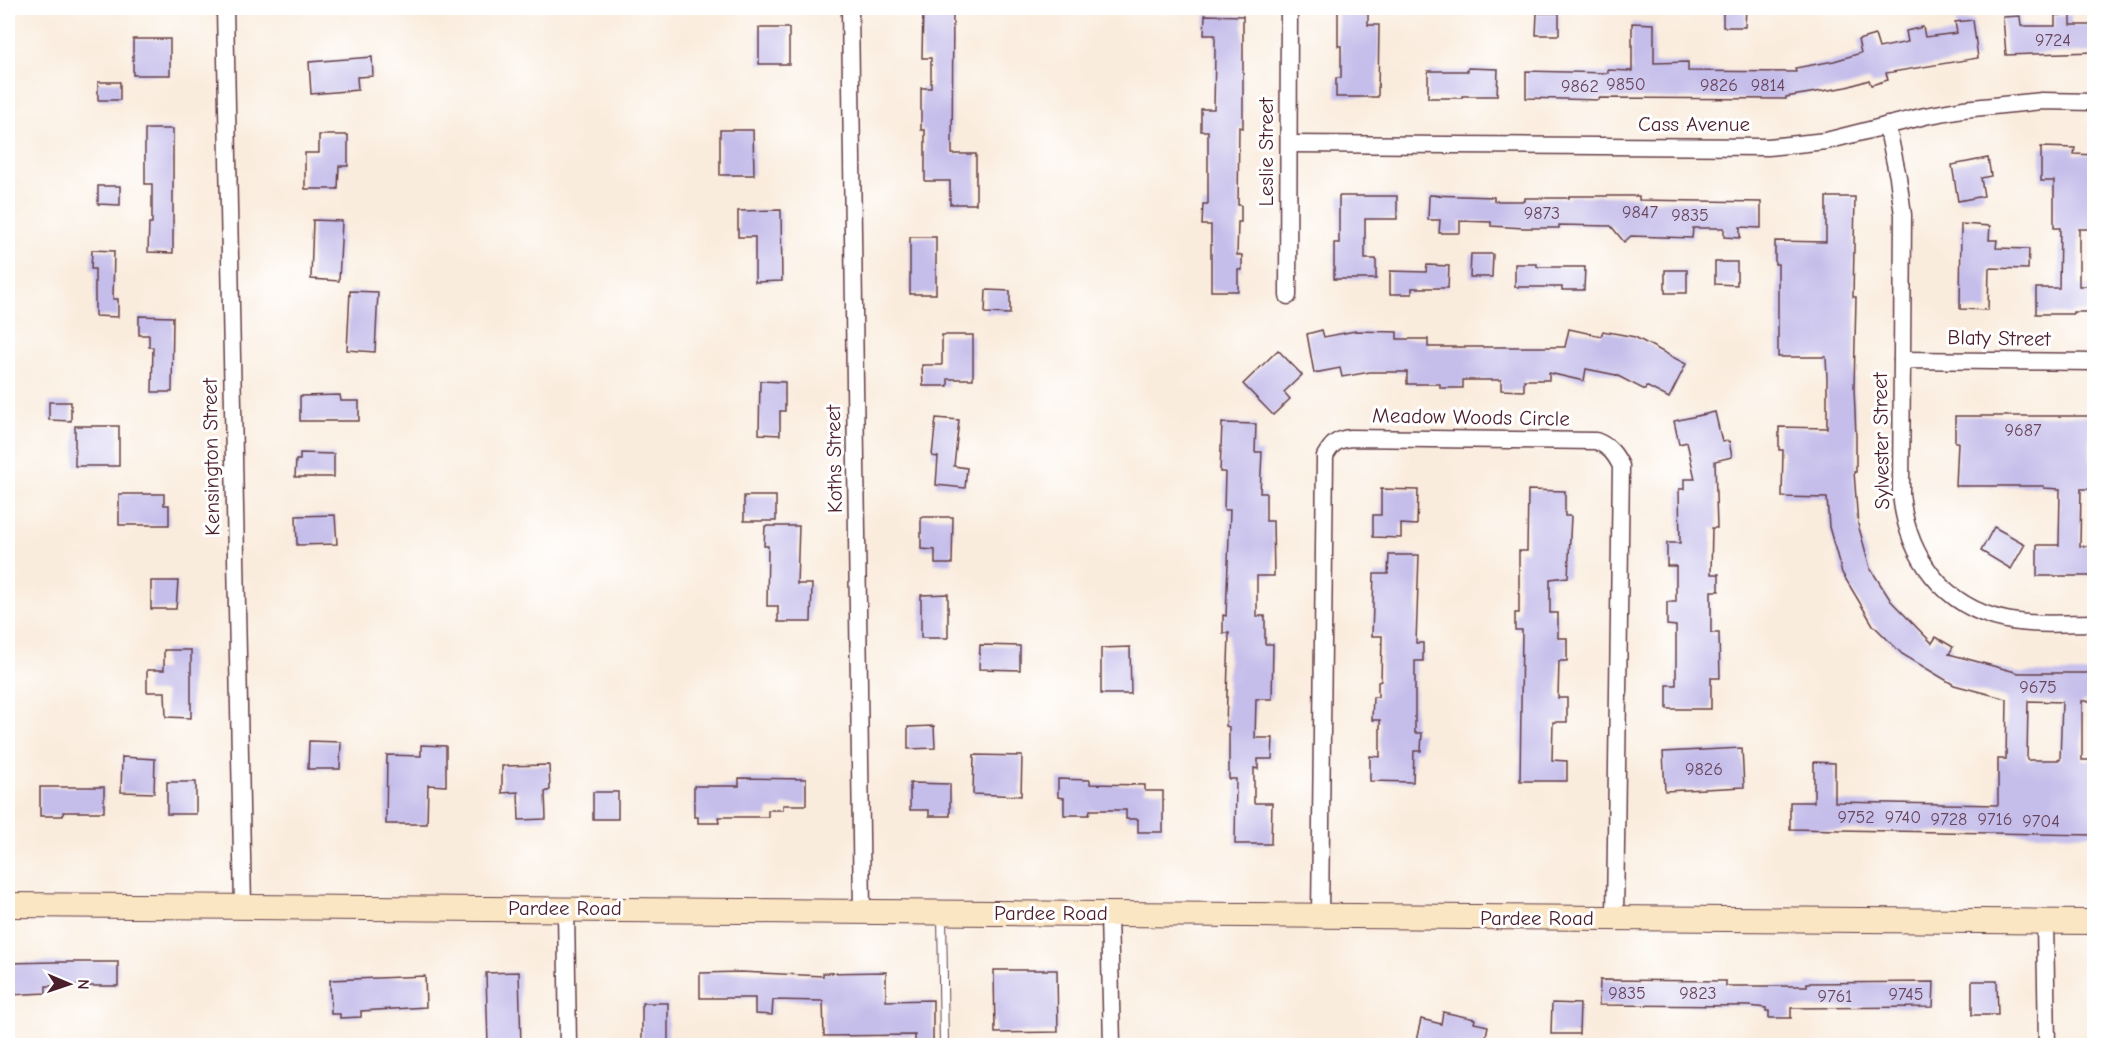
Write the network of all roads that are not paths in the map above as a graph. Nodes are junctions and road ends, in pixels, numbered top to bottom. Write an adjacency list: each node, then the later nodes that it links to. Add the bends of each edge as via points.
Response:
1 (225, 8): 12 (street, Kensington Street)
2 (850, 8): 14 (street, Koths Street)
3 (1289, 8): 6 (street, Leslie Street)
4 (2094, 102): 5 (street, Cass Avenue, via 2003,104)
5 (1887, 125): 6 (street, Cass Avenue, via 1826,141 1768,147); 8 (street, Sylvester Street, via 1903,215)
6 (1289, 144): 7 (street, Leslie Street)
7 (1288, 296)
8 (1902, 360): 9 (street, Blaty Street); 10 (street, Sylvester Street, via 1901,494 1909,535 1922,562 1940,585 1990,616 2031,622)
9 (2094, 362)
10 (2094, 623)
11 (8, 905): 12 (main road, Pardee Road)
12 (243, 906): 13 (main road, Pardee Road)
13 (566, 909): 14 (main road, Pardee Road); 21 (street)
14 (862, 911): 15 (main road, Pardee Road)
15 (942, 912): 16 (main road, Pardee Road); 22 (lane)
16 (1109, 913): 17 (main road, Pardee Road); 23 (street)
17 (1320, 917): 18 (main road, Pardee Road); 18 (street, Meadow Woods Circle, via 1325,456 1331,445 1350,438 1596,441 1606,445 1617,458 1621,466)
18 (1615, 918): 19 (main road, Pardee Road)
19 (2045, 922): 20 (main road, Pardee Road); 24 (street)
20 (2094, 922)
21 (568, 1046)
22 (944, 1046)
23 (1112, 1046)
24 (2047, 1046)

